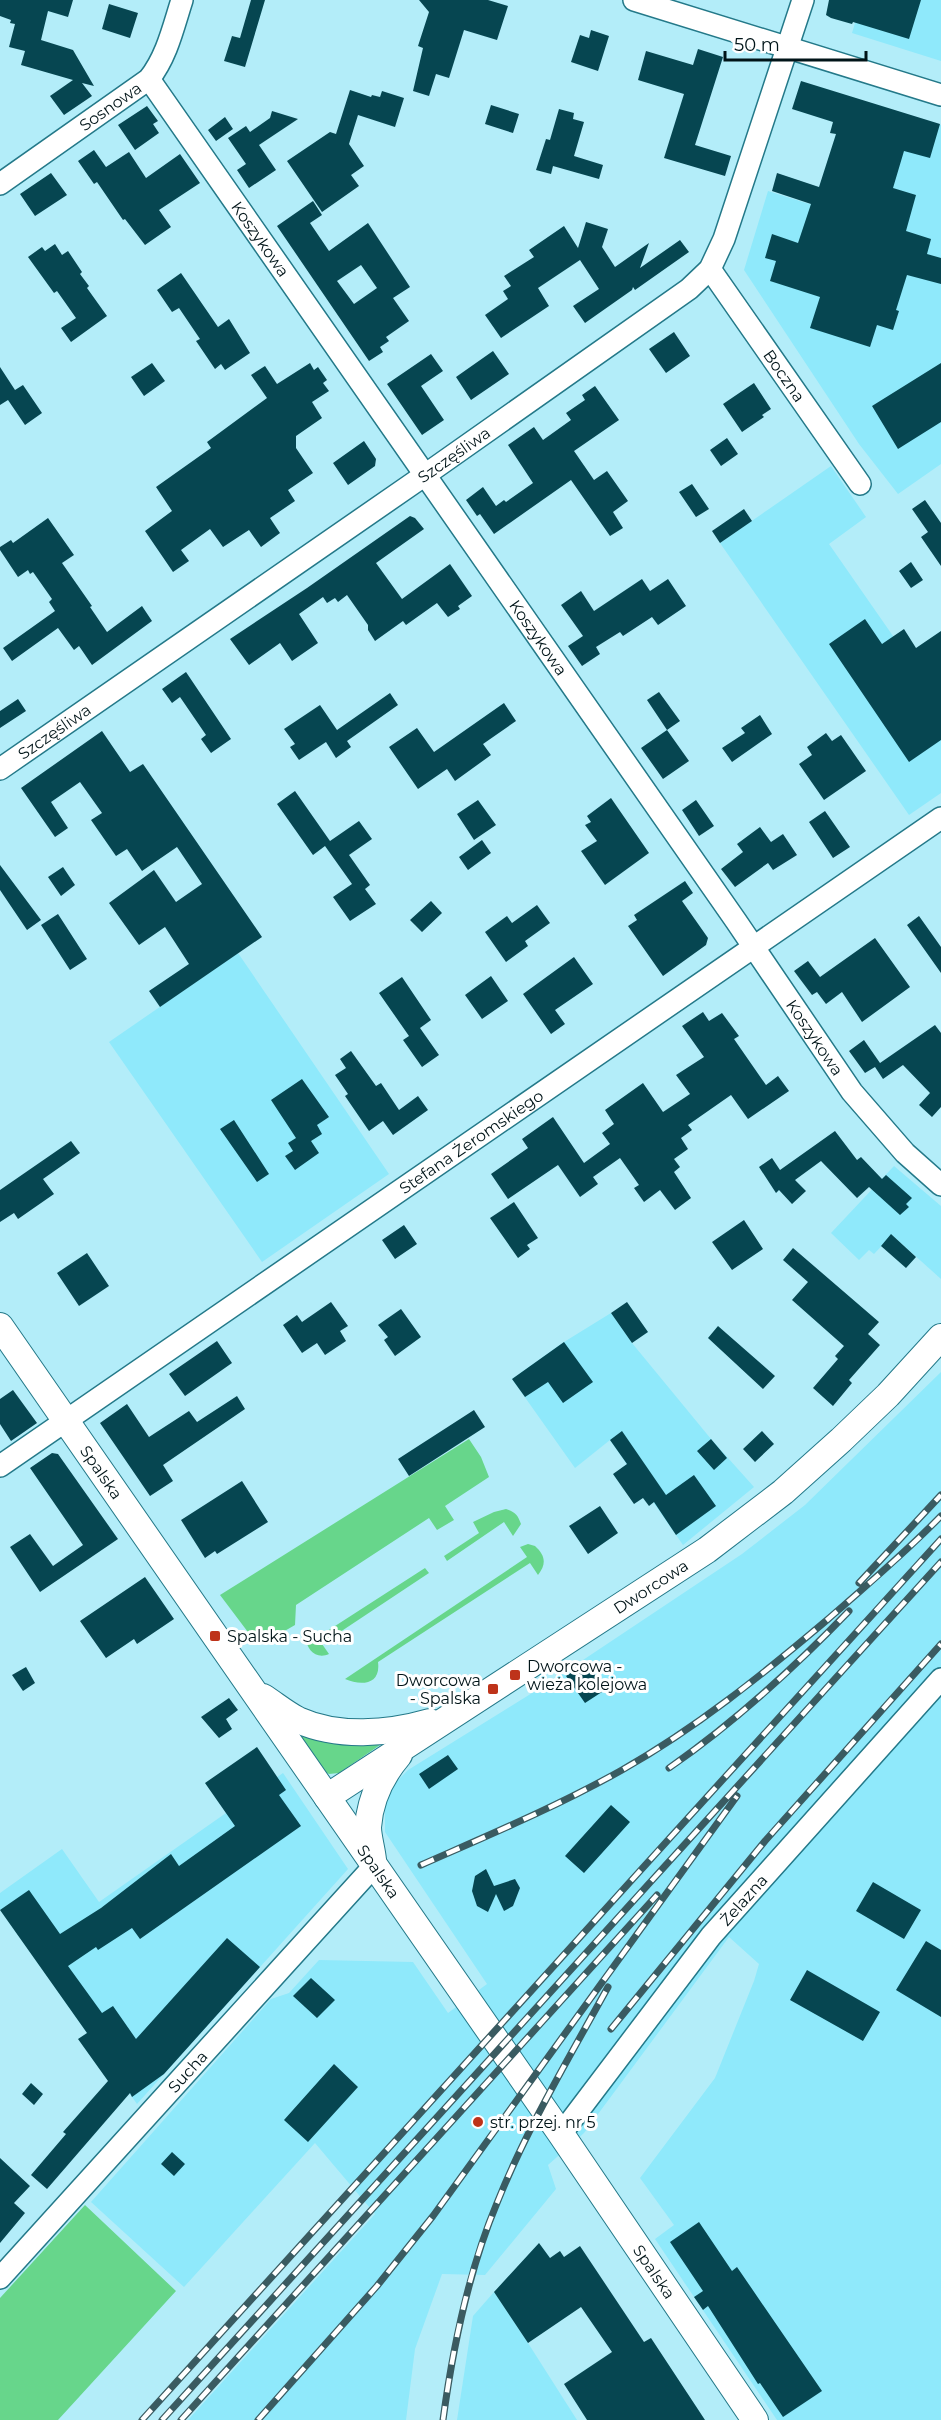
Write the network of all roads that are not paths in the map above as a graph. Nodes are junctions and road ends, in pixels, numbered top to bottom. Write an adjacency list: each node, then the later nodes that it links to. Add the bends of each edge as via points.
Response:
1 (182, 0): 5 (street, Sosnowa, via 168,45)
2 (634, 0): 4 (street)
3 (803, 0): 4 (street, Szczęśliwa)
4 (789, 47): 6 (street); 8 (street, Szczęśliwa, via 724,239)
5 (149, 79): 7 (street, Sosnowa); 9 (street, Koszykowa)
6 (941, 95)
7 (0, 184)
8 (710, 269): 9 (street, Szczęśliwa, via 689,289); 10 (street, Boczna)
9 (425, 476): 11 (street, Szczęśliwa); 13 (street, Koszykowa)
10 (860, 484)
11 (0, 769)
12 (941, 818): 13 (street, Stefana Żeromskiego)
13 (754, 947): 14 (street, Koszykowa, via 852,1092 905,1153); 17 (street, Stefana Żeromskiego)
14 (941, 1185)
15 (0, 1326): 17 (street, Spalska)
16 (941, 1337): 21 (street, Dworcowa, via 888,1395 783,1492 663,1581)
17 (66, 1421): 18 (street, Stefana Żeromskiego); 20 (street, Spalska)
18 (0, 1466)
19 (941, 1679): 25 (street, Żelazna, via 711,1936)
20 (250, 1688): 21 (street, via 298,1720 351,1732 383,1732); 23 (street, Spalska)
21 (453, 1716): 22 (street, Dworcowa)
22 (408, 1744): 23 (street, Dworcowa); 24 (street, via 385,1771 374,1797 368,1828)
23 (327, 1797): 24 (street, Spalska)
24 (374, 1866): 25 (street, Spalska); 26 (street, Sucha)
25 (561, 2134): 27 (street, Spalska)
26 (0, 2278)
27 (755, 2420)

